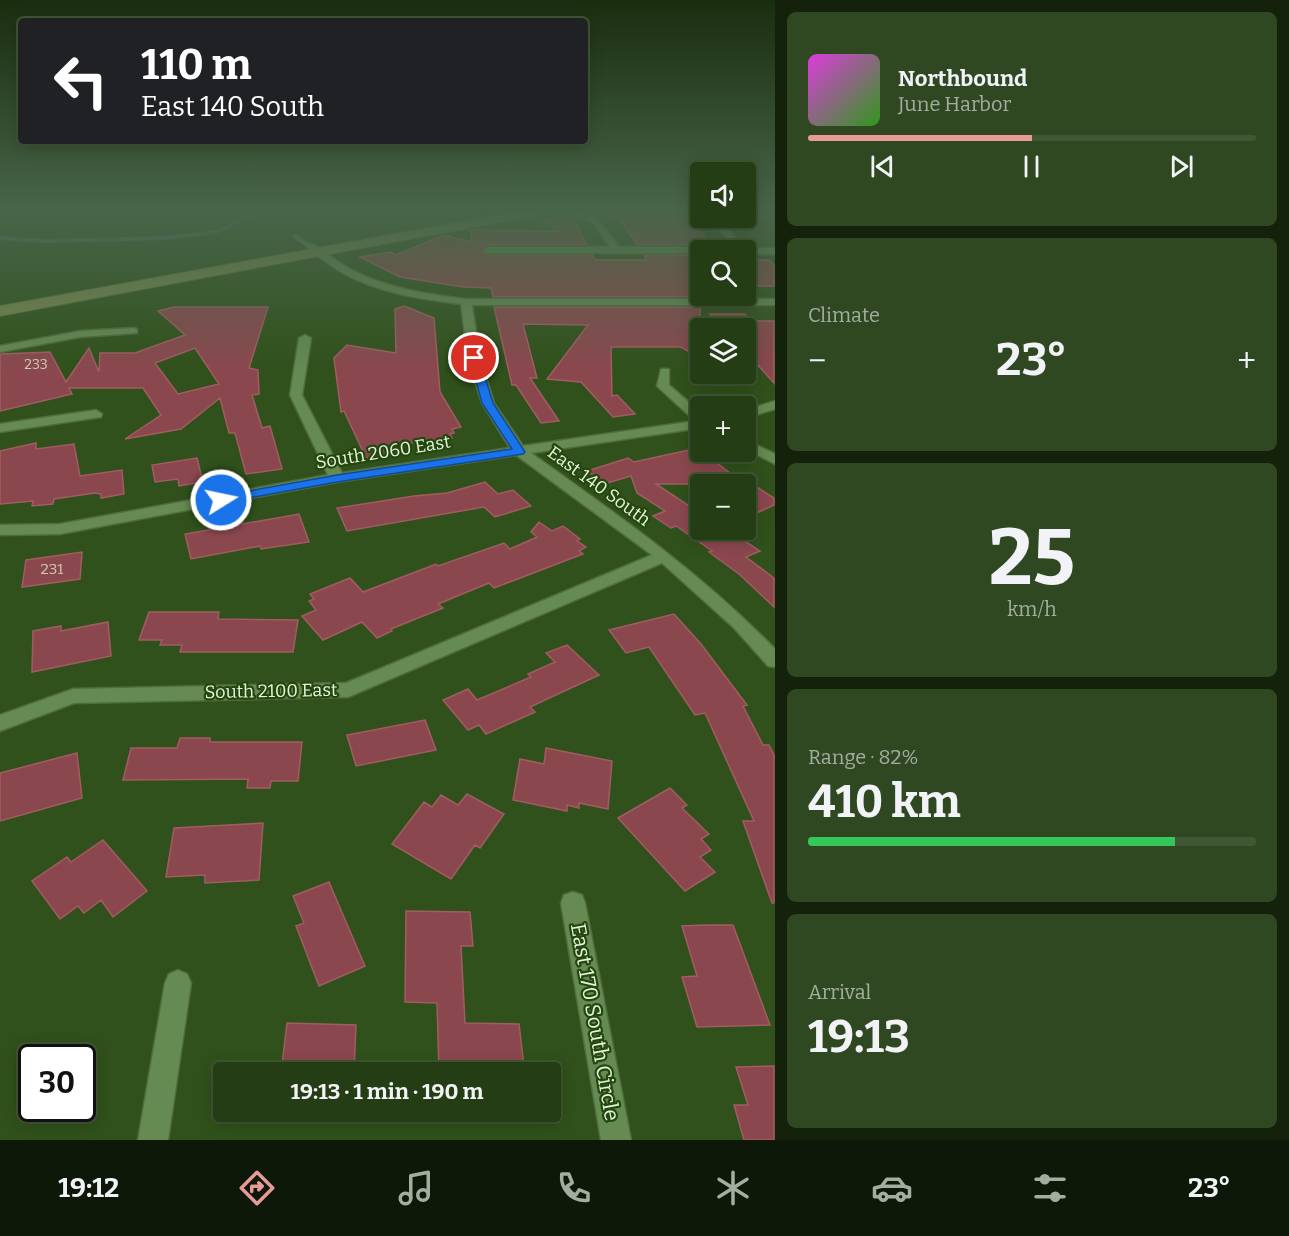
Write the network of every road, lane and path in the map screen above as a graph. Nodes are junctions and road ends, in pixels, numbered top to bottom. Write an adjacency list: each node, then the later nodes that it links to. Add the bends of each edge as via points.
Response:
1 (232, 263): 6 (main road)
2 (243, 263): 7 (main road)
3 (335, 263): 4 (street, via 381,287)
4 (466, 302): 5 (street); 19 (street, East 140 South, via 474,358 488,403)
5 (774, 302)
6 (0, 303)
7 (0, 311)
8 (133, 331): 10 (street, via 80,334)
9 (305, 338): 21 (street, via 296,395)
10 (0, 350)
11 (665, 372): 13 (street, via 663,386)
12 (774, 405): 14 (street)
13 (690, 409)
14 (756, 411)
15 (96, 414): 17 (street)
16 (690, 426): 19 (street, South 2060 East)
17 (0, 428)
18 (756, 450): 20 (street)
19 (519, 452): 21 (street, South 2060 East); 23 (street, East 140 South)
20 (774, 460)
21 (337, 478): 22 (street, South 2060 East, via 60,529)
22 (0, 530)
23 (664, 556): 24 (street, East 140 South, via 740,624); 25 (street, South 2100 East, via 348,690 73,696)
24 (774, 661)
25 (0, 723)
26 (573, 903): 29 (street, East 170 South Circle)
27 (178, 983): 28 (street)
28 (153, 1140)
29 (616, 1140)

